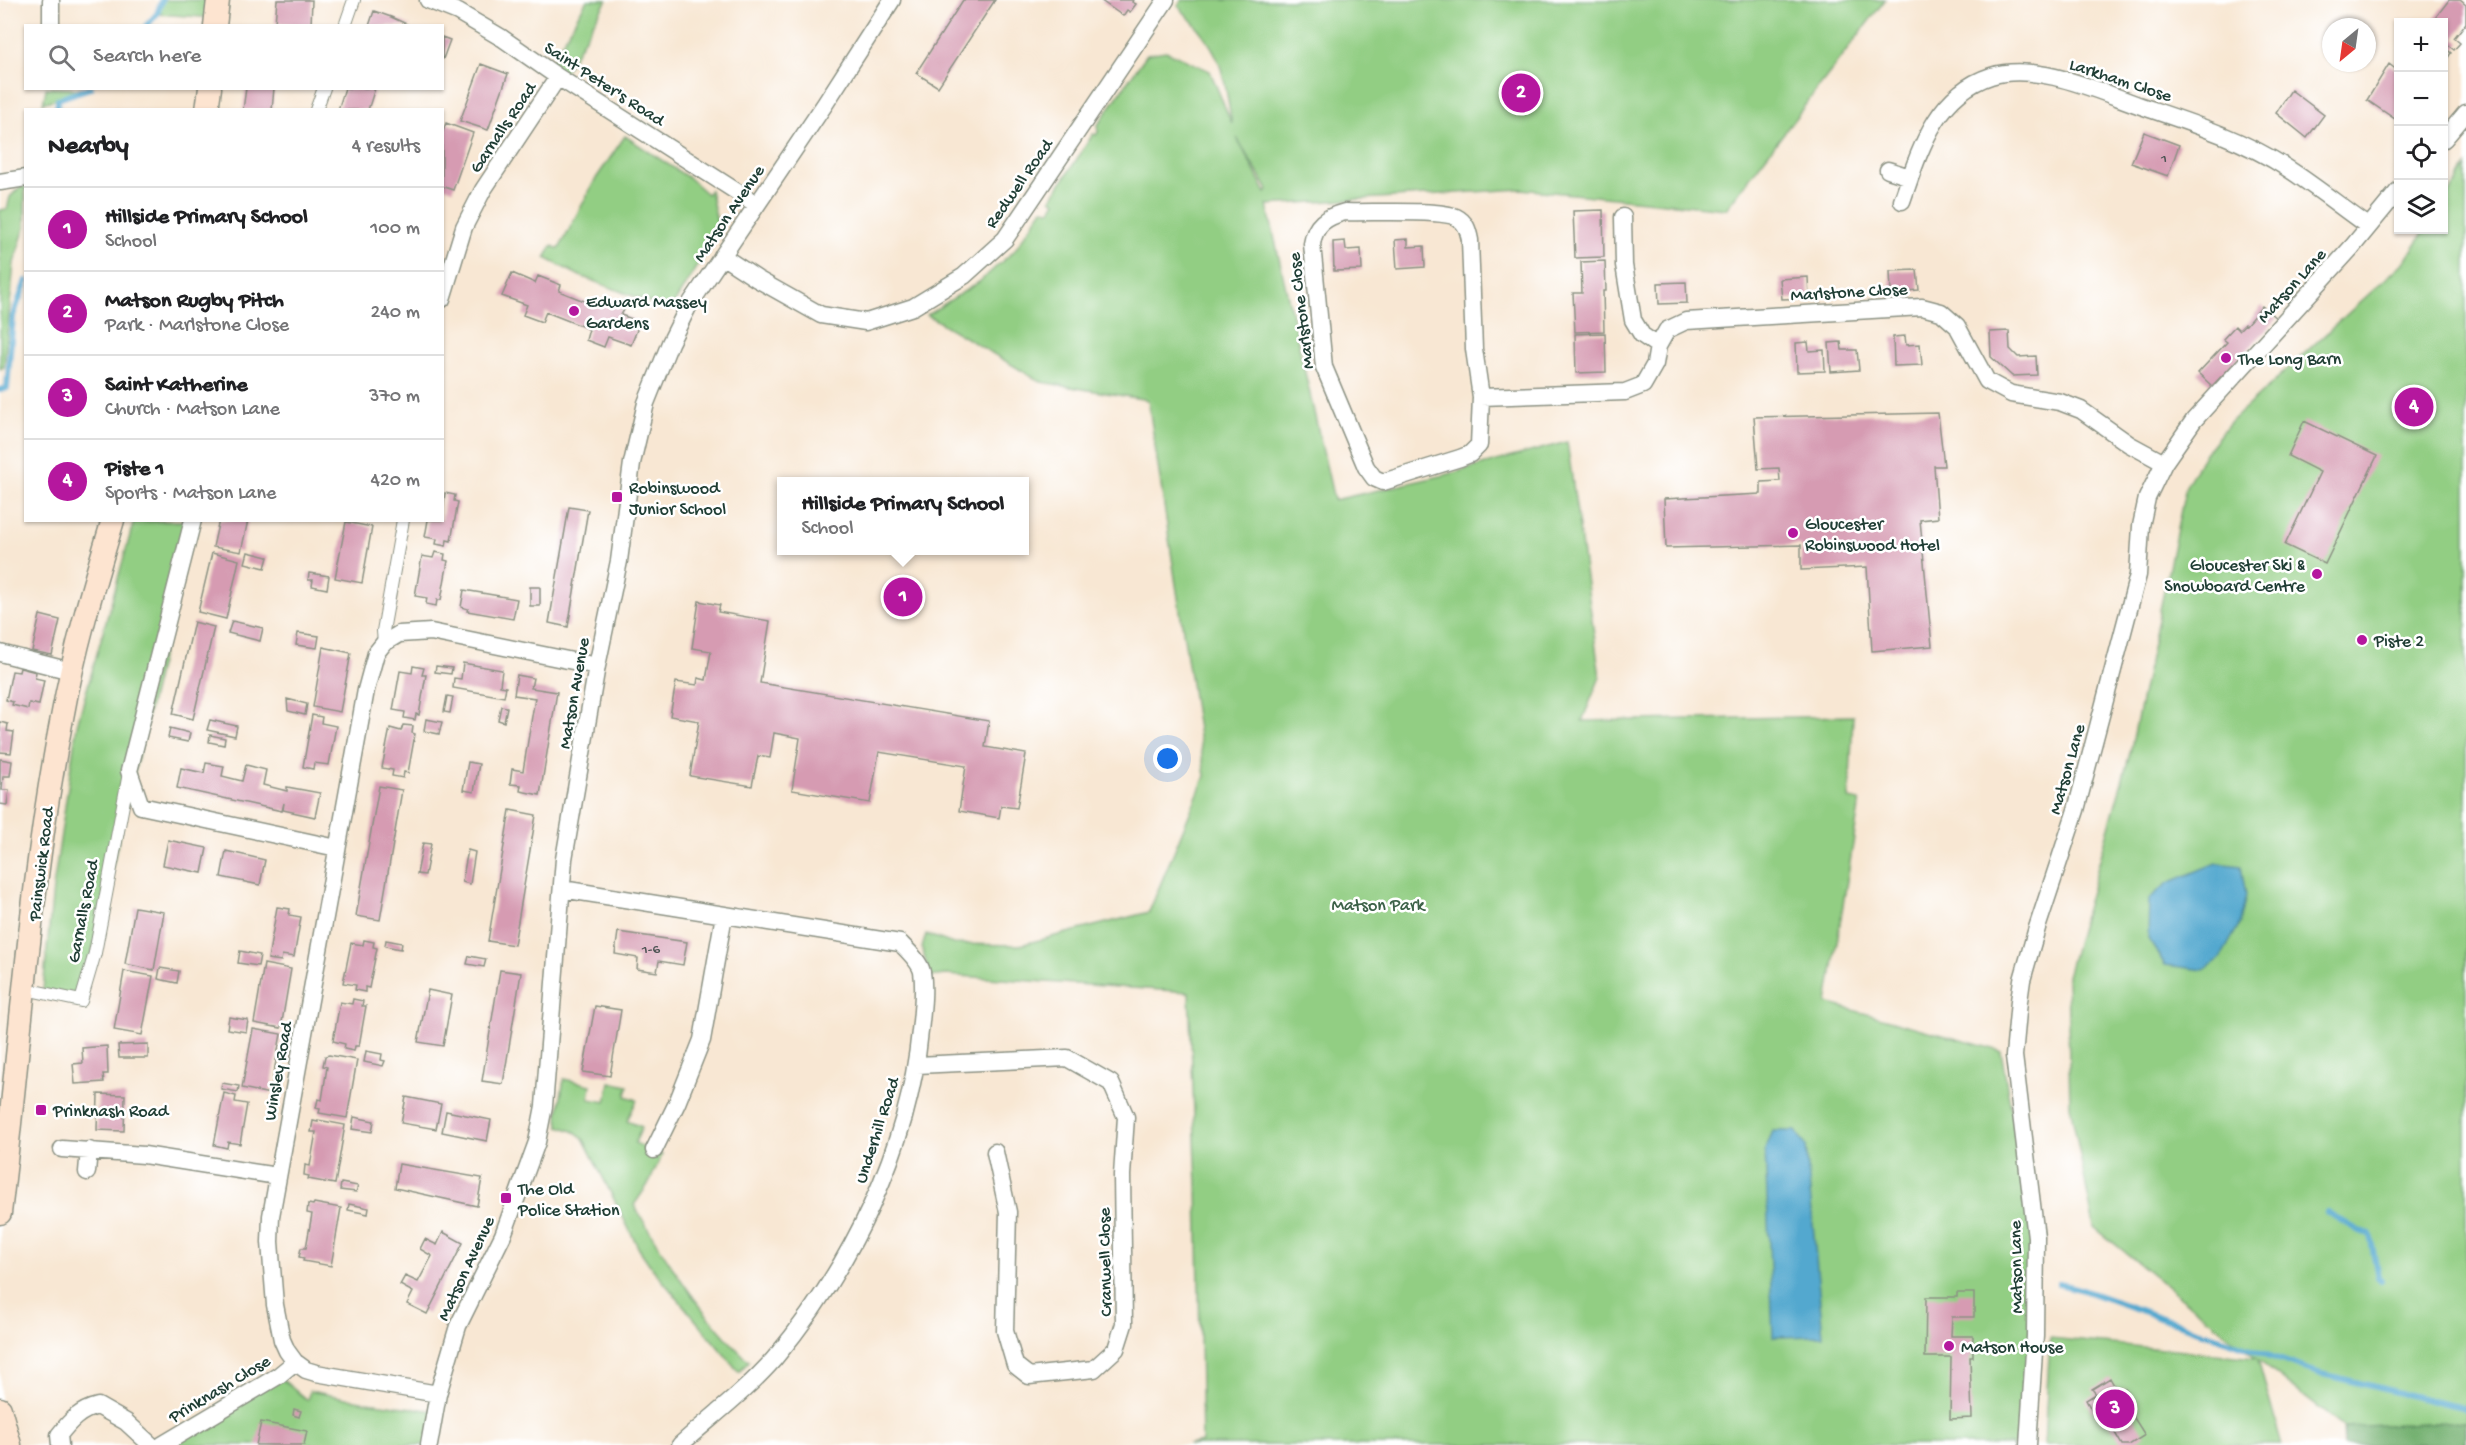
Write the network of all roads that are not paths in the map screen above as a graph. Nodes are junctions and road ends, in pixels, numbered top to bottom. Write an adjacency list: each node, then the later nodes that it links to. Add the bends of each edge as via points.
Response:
1 (51, 0): 7 (street)
2 (218, 0): 8 (main road)
3 (354, 0): 9 (street)
4 (428, 0): 10 (street, Saint Peter's Road, via 458,12 502,38)
5 (892, 0): 23 (street, Matson Avenue)
6 (1166, 0): 26 (street, Redwell Road, via 1005,239 964,276 913,307 866,322 821,315)
7 (51, 24)
8 (215, 24)
9 (346, 24)
10 (558, 77): 23 (street, Saint Peter's Road); 27 (street, Garnalls Road, via 483,190 464,227)
11 (210, 90): 13 (main road)
12 (323, 90): 14 (street)
13 (207, 108)
14 (317, 108)
15 (2466, 113): 16 (street)
16 (2448, 134)
17 (1888, 170): 18 (street)
18 (1910, 177): 22 (street, Larkham Close); 25 (street, Larkham Close, via 1925,136 1938,115 1957,97 1990,77 2036,74 2068,81 2223,134 2286,168)
19 (24, 178): 20 (street)
20 (0, 182)
21 (2394, 196): 25 (street, Matson Lane)
22 (1902, 201)
23 (756, 204): 26 (street, Matson Avenue)
24 (1623, 217): 28 (street, via 1624,265 1633,320 1642,335)
25 (2368, 226): 30 (street, Matson Lane, via 2194,420)
26 (722, 256): 36 (street, Matson Avenue, via 679,325 646,403)
27 (444, 292)
28 (1658, 346): 29 (street, Marlstone Close, via 1643,385 1625,392); 30 (street, Marlstone Close, via 1667,330 1686,321 1922,307 1941,312 1957,326 1987,381 2011,394 2060,402 2081,410)
29 (1481, 397): 29 (street, Marlstone Close, via 1474,349 1467,226 1456,217 1431,212 1345,212 1328,217 1319,225 1313,234 1312,261 1324,367 1374,478 1383,482 1470,454 1479,446)
30 (2164, 463): 60 (street, Matson Lane, via 2147,498 2135,586 2076,810 2037,928 2019,1001 2014,1056 2036,1237)
31 (112, 522): 37 (main road, Painswick Road)
32 (192, 522): 38 (street, Garnalls Road)
33 (403, 522): 34 (street, Winsley Road)
34 (384, 643): 36 (street, via 399,634 431,632); 39 (street, Winsley Road, via 376,653 366,690)
35 (0, 653): 37 (street)
36 (597, 666): 40 (street, Matson Avenue)
37 (71, 671): 42 (main road, Painswick Road, via 45,817)
38 (129, 771): 39 (street, via 141,806); 42 (street, Garnalls Road, via 95,953 81,1001)
39 (337, 848): 49 (street, Winsley Road)
40 (562, 889): 41 (street, Underhill Road); 52 (street, Matson Avenue, via 544,1106 537,1142 503,1234 458,1326)
41 (724, 915): 43 (street, Underhill Road, via 900,943 922,969); 46 (street, via 702,1040)
42 (26, 989): 50 (main road, Painswick Road)
43 (917, 1065): 47 (street, Cranwell Close, via 1067,1058 1111,1083 1125,1117 1124,1324 1116,1349 1094,1369 1029,1376 1015,1365 1005,1331 1008,1212); 59 (street, Underhill Road, via 889,1165 874,1201 832,1276 767,1366)
44 (62, 1149): 45 (street)
45 (89, 1150): 48 (street); 49 (street)
46 (654, 1150)
47 (995, 1152)
48 (87, 1172)
49 (277, 1176): 51 (street, Winsley Road, via 270,1242 274,1305 286,1351)
50 (0, 1213)
51 (295, 1362): 52 (street, via 316,1373); 57 (street, Prinknash Close)
52 (438, 1394): 58 (street, Matson Avenue)
53 (0, 1409): 54 (main road)
54 (10, 1445)
55 (60, 1445): 56 (street, via 59,1435 70,1421 86,1409 98,1406 126,1422)
56 (151, 1445)
57 (162, 1445)
58 (429, 1445)
59 (680, 1445)
60 (2028, 1445)

